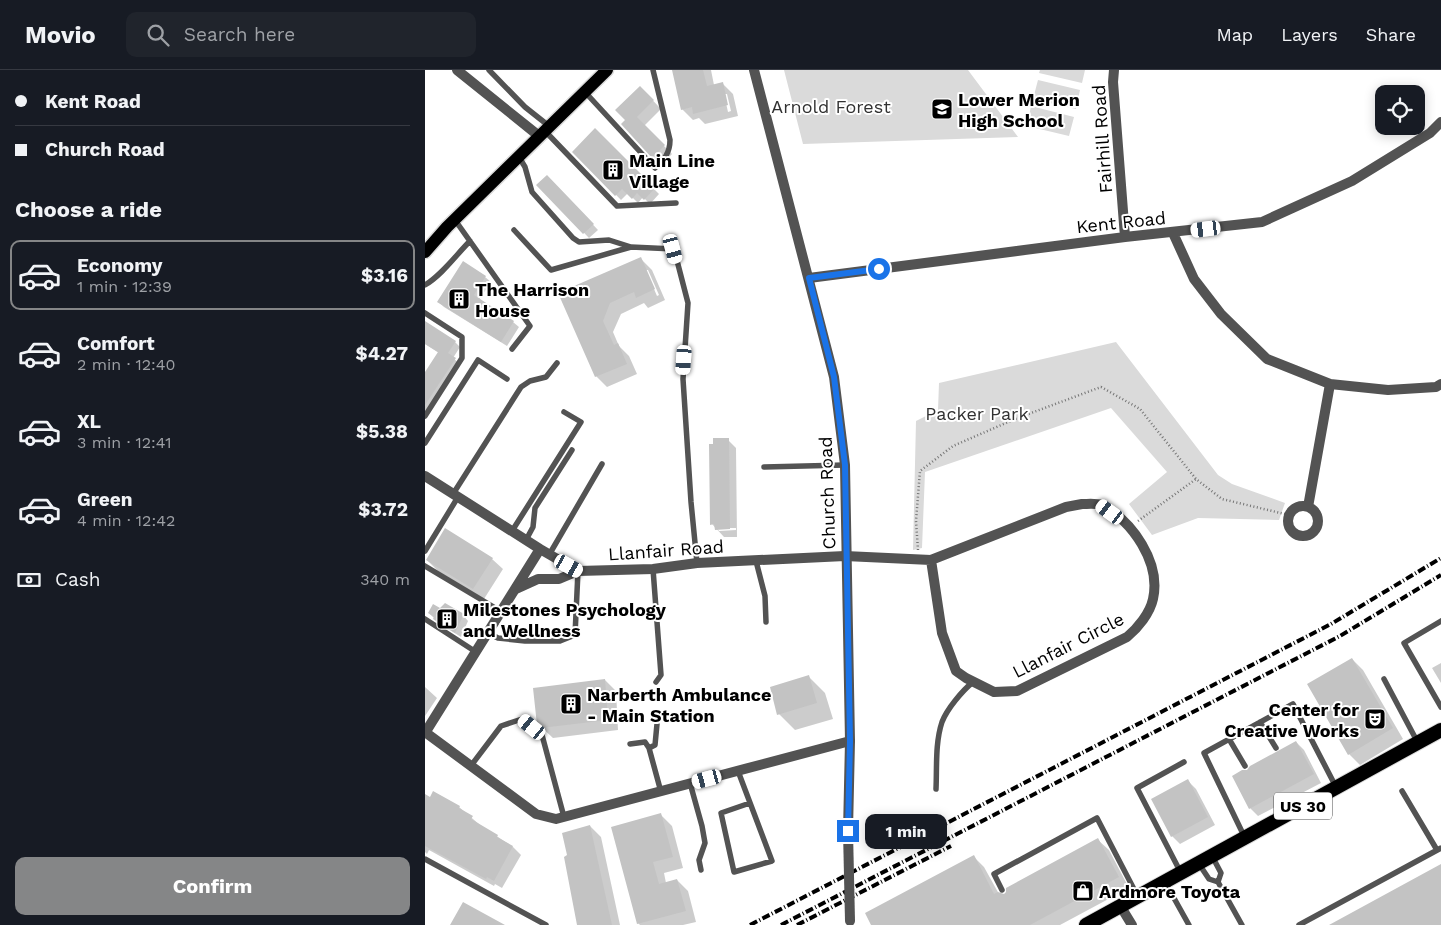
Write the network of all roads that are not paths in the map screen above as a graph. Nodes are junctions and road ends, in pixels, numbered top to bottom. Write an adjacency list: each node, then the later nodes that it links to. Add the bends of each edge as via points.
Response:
1 (457, 70): 9 (street)
2 (489, 70): 9 (lane)
3 (607, 70): 7 (main road)
4 (653, 70): 7 (lane, via 670,140 670,149 655,168)
5 (754, 70): 19 (street, Church Road)
6 (1114, 70): 15 (street, Fairhill Road)
7 (585, 92): 9 (main road)
8 (1441, 122): 14 (street, Kent Road, via 1430,133 1352,181 1262,222)
9 (544, 131): 10 (main road); 11 (lane, via 617,206)
10 (519, 157): 12 (main road); 17 (lane, via 532,192 573,238 579,242 609,240)
11 (676, 203)
12 (455, 220): 16 (lane); 18 (main road)
13 (515, 230): 17 (lane, via 551,270)
14 (1173, 233): 15 (street, Kent Road); 25 (street, via 1194,279 1221,314 1267,359)
15 (1125, 236): 19 (street, Kent Road)
16 (470, 241): 20 (lane); 22 (lane, via 530,326)
17 (631, 247): 44 (lane, via 673,249 688,303 683,379)
18 (425, 252)
19 (809, 278): 32 (street, Church Road, via 834,377)
20 (425, 285)
21 (425, 313): 28 (lane, via 462,337 462,358)
22 (512, 349)
23 (557, 363): 35 (lane, via 547,377 531,381 521,388)
24 (507, 380): 29 (lane, via 478,360)
25 (1330, 384): 26 (street, via 1388,390); 36 (street)
26 (1441, 384)
27 (564, 412): 37 (lane, via 581,422)
28 (425, 416)
29 (425, 443)
30 (572, 450): 38 (lane, via 535,508 533,527)
31 (602, 464): 40 (lane)
32 (845, 465): 33 (lane); 41 (street, Church Road)
33 (764, 467)
34 (426, 480): 35 (street)
35 (455, 495): 37 (street); 39 (lane)
36 (1308, 507): 36 (street, via 1317,517 1318,524 1316,530 1303,536 1291,530 1289,516 1299,506)
37 (512, 531): 38 (street)
38 (526, 540): 40 (street)
39 (425, 551)
40 (545, 552): 47 (street); 48 (street)
41 (845, 556): 42 (street, Llanfair Circle); 43 (street, Llanfair Road); 64 (street, Church Road)
42 (931, 560): 57 (street, Llanfair Circle, via 942,633 956,671); 57 (street, Llanfair Circle, via 1065,508 1100,504 1129,528 1144,548 1153,574 1153,600 1136,629 1127,637 1017,691 993,692)
43 (756, 561): 44 (street, Llanfair Road); 52 (lane, via 765,596)
44 (697, 564): 46 (street, Llanfair Road)
45 (425, 566): 49 (lane)
46 (653, 569): 47 (street, Llanfair Road); 56 (lane, via 661,675)
47 (578, 571): 48 (street, via 559,579 538,580); 53 (lane, via 575,635 560,641 525,641 498,638)
48 (515, 590): 49 (street)
49 (501, 612): 53 (street)
50 (425, 620): 54 (lane)
51 (1441, 621): 58 (lane, via 1404,642)
52 (766, 622)
53 (488, 633): 54 (street)
54 (476, 652): 62 (street)
55 (1384, 679): 65 (lane)
56 (656, 682)
57 (973, 682): 75 (lane, via 961,692 942,721)
58 (1441, 707)
59 (1261, 722): 63 (lane); 68 (lane); 74 (lane, via 1293,704)
60 (657, 724): 67 (lane, via 655,745)
61 (1441, 730): 65 (highway, US 30)
62 (425, 733): 70 (street)
63 (1229, 739): 71 (lane); 80 (lane, via 1204,753)
64 (850, 741): 72 (street); 92 (street, Church Road, bridge)
65 (1418, 743): 74 (highway, US 30)
66 (630, 744): 67 (lane, via 645,742)
67 (649, 748): 77 (lane)
68 (1276, 748)
69 (1184, 762): 86 (lane, via 1137,788)
70 (470, 766): 79 (street, via 536,814 556,819); 79 (lane, via 501,726 522,719 542,735)
71 (1245, 766)
72 (738, 771): 73 (street); 78 (lane)
73 (691, 783): 77 (street); 85 (lane, via 705,843 699,860)
74 (1336, 787): 80 (highway, US 30)
75 (935, 789)
76 (1402, 791): 81 (lane)
77 (661, 792): 79 (street)
78 (750, 803): 78 (lane, via 772,861 734,872 721,813)
79 (564, 817)
80 (1245, 838): 82 (highway, US 30)
81 (1439, 849): 98 (lane)
82 (1212, 856): 84 (highway, US 30); 88 (lane, via 1221,873)
83 (425, 859): 93 (lane)
84 (1199, 864): 86 (highway, US 30); 88 (lane, via 1209,879)
85 (701, 870)
86 (1181, 874): 87 (highway, US 30)
87 (1165, 882): 90 (highway, US 30); 96 (lane)
88 (1218, 882): 97 (lane)
89 (1002, 890): 90 (lane, via 994,874 1097,818)
90 (1139, 897): 91 (highway, US 30)
91 (1121, 907): 94 (highway, US 30); 95 (street)
92 (850, 923)
93 (546, 925)
94 (1087, 925)
95 (1132, 925)
96 (1189, 925)
97 (1241, 925)
98 (1299, 925)

